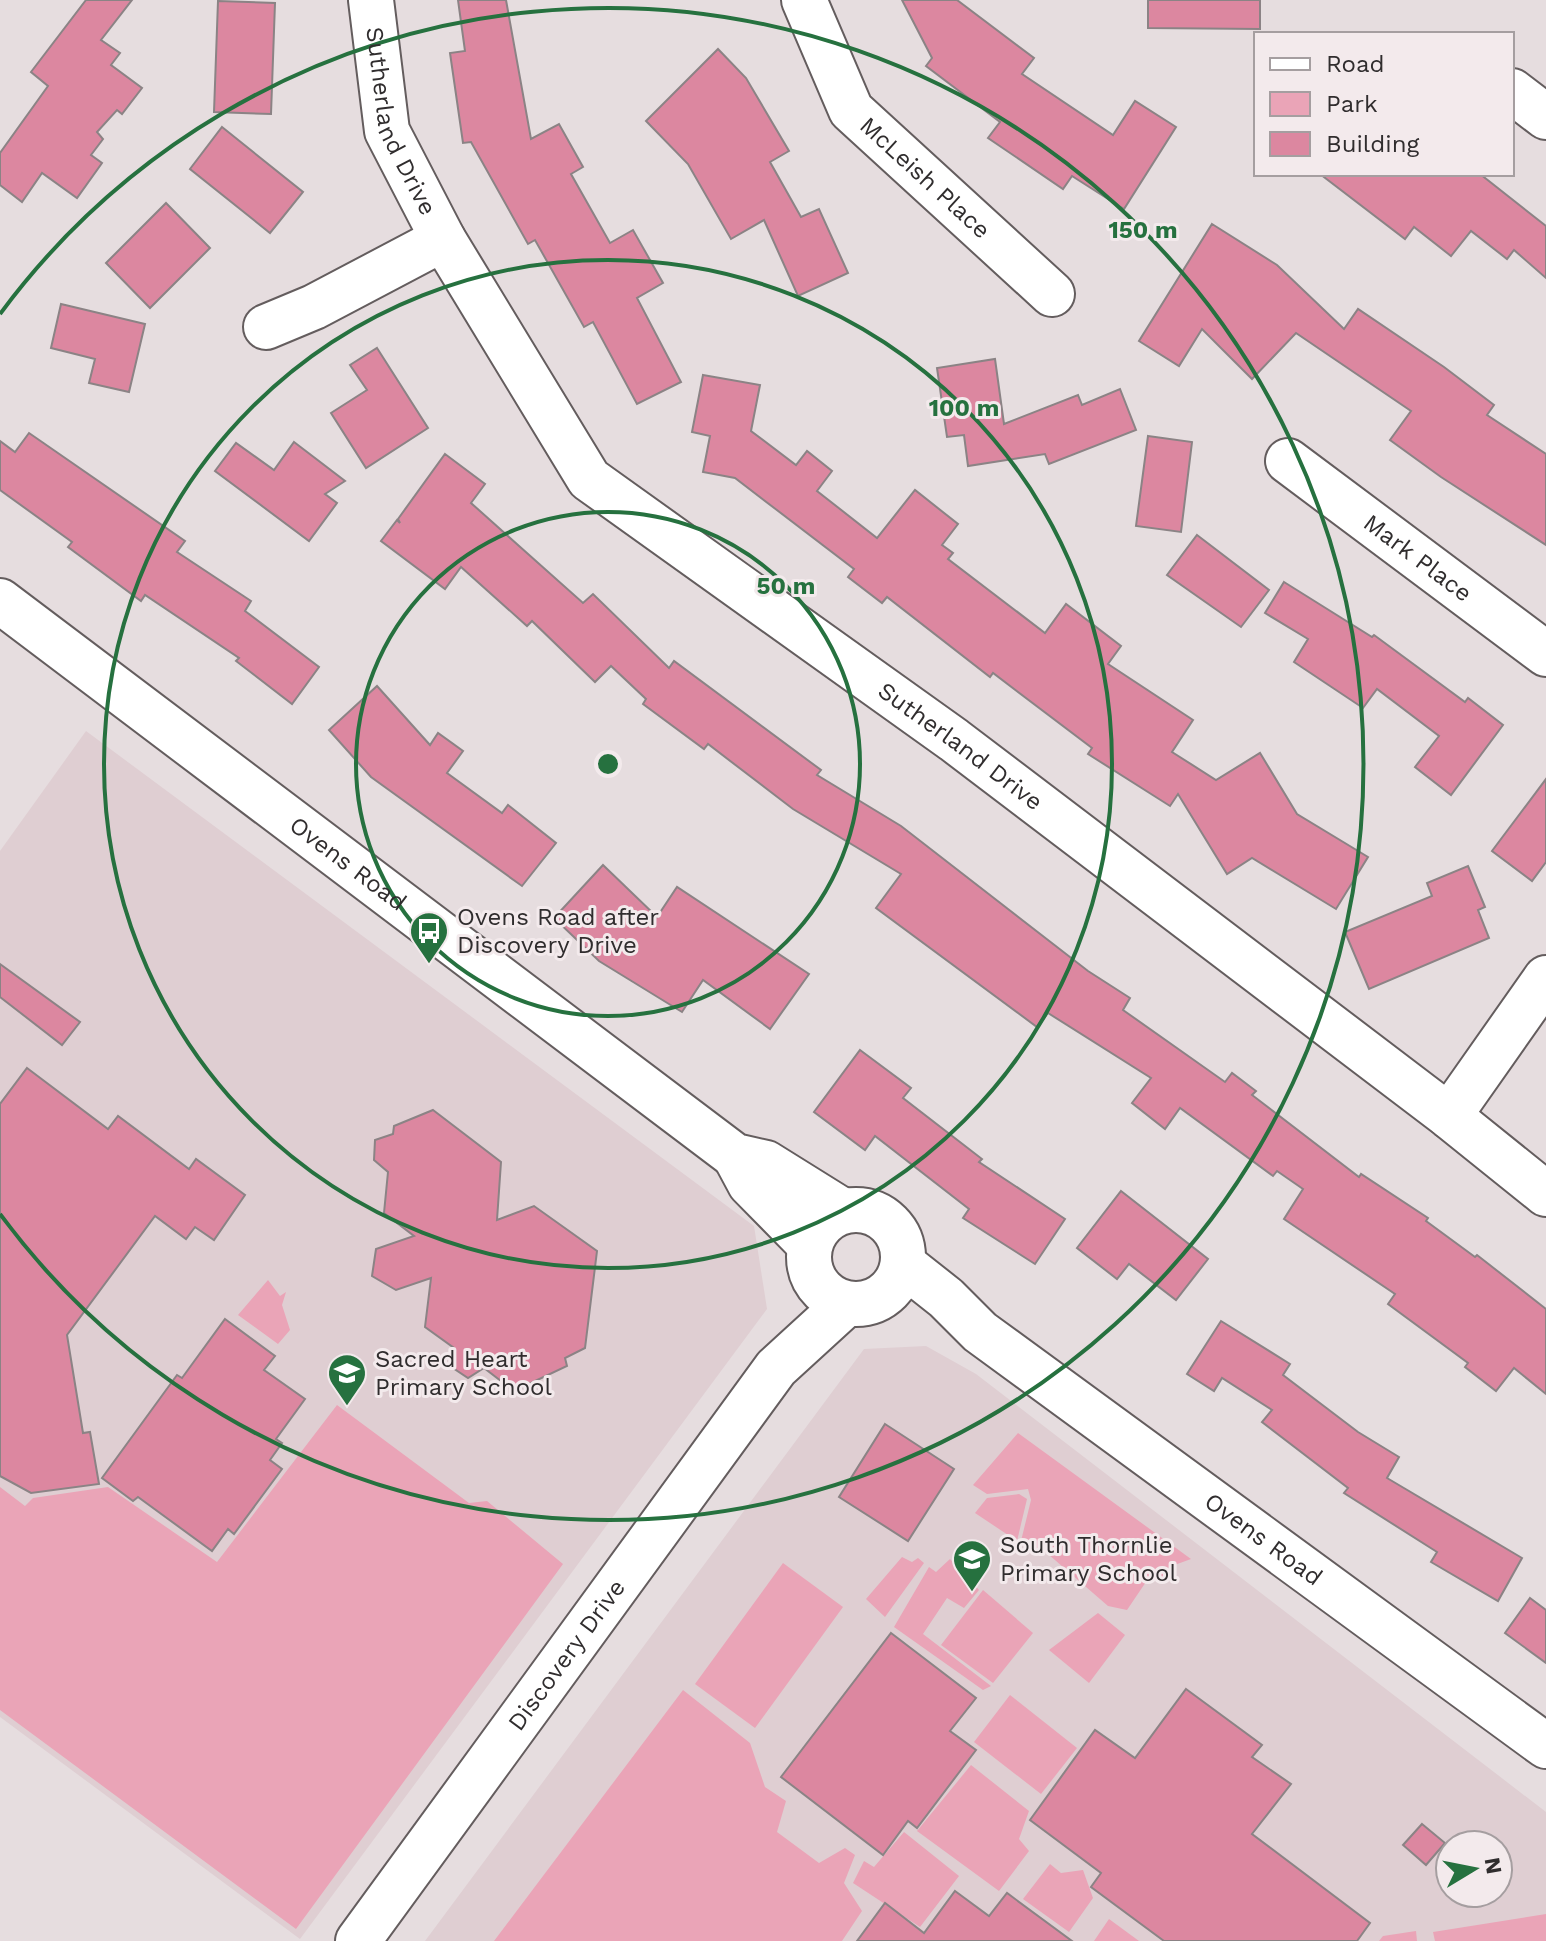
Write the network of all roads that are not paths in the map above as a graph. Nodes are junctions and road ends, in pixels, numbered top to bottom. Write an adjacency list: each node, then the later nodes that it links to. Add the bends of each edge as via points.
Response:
1 (371, 0): 5 (street, Sutherland Drive, via 387,131)
2 (804, 0): 6 (street, McLeish Place, via 851,110)
3 (1514, 93): 4 (street)
4 (1546, 117)
5 (443, 239): 7 (street, Sutherland Drive); 12 (street, Sutherland Drive, via 589,479 954,740)
6 (1052, 294)
7 (266, 327)
8 (1288, 461): 10 (street, Mark Place)
9 (0, 601): 13 (street, Ovens Road)
10 (1546, 654)
11 (1546, 978): 12 (street)
12 (1449, 1116): 14 (street, Sutherland Drive)
13 (735, 1156): 15 (street, Ovens Road, via 766,1163); 17 (street, Ovens Road, via 750,1184)
14 (1546, 1194)
15 (843, 1211): 16 (street, Ovens Road, via 859,1209 887,1221 897,1233); 17 (street, via 822,1223)
16 (903, 1264): 17 (street, via 890,1290); 18 (street, Ovens Road)
17 (837, 1282): 18 (street, Ovens Road); 20 (street, Discovery Drive)
18 (980, 1332): 19 (street, Ovens Road)
19 (1546, 1746)
20 (358, 1941)

